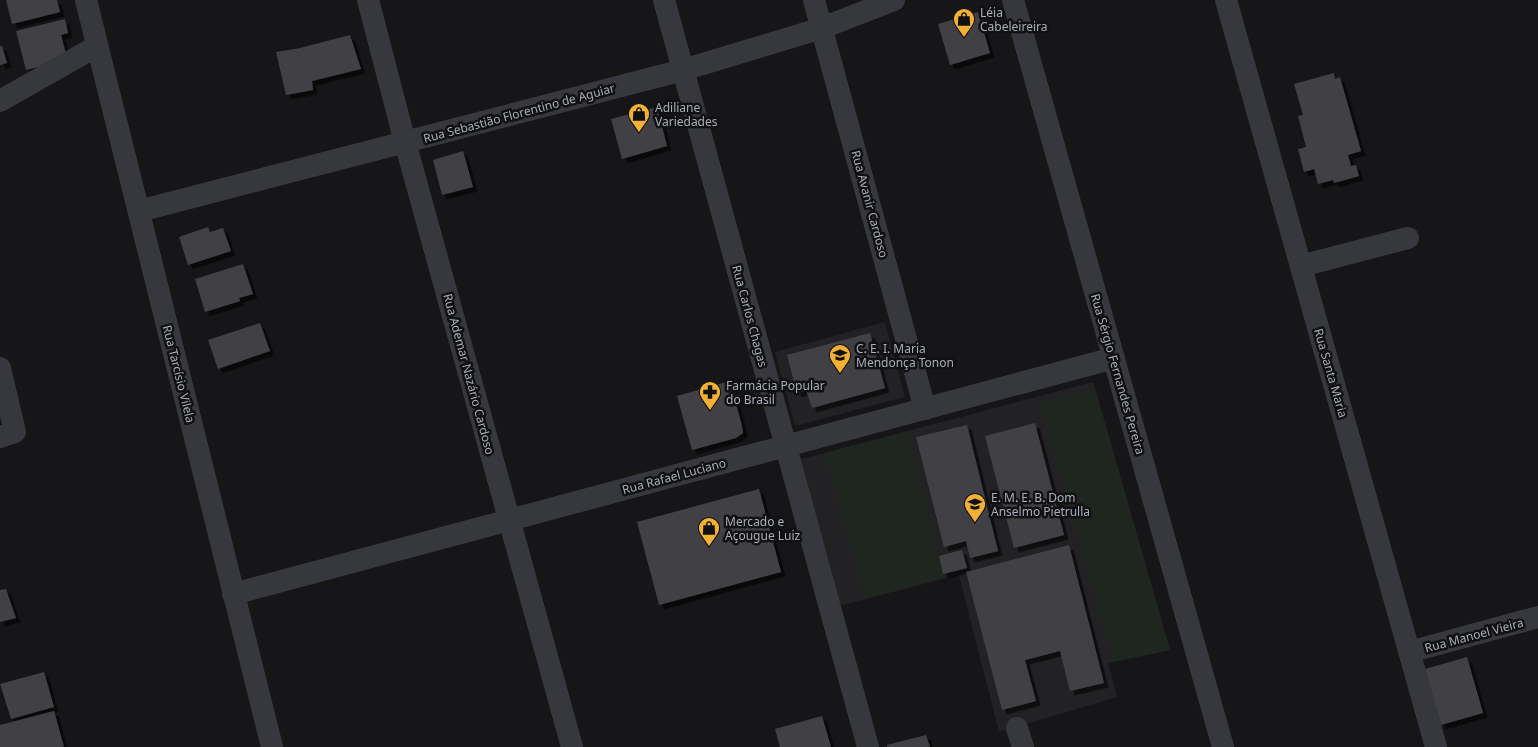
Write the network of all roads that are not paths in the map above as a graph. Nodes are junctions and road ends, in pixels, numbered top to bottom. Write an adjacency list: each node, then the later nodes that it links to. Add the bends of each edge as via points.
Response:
1 (86, 0): 9 (street, Rua Tarcísio Vilela)
2 (368, 0): 12 (street, Rua Ademar Nazário Cardoso)
3 (664, 0): 10 (street, Rua Carlos Chagas)
4 (814, 0): 8 (street, Rua Avanir Cardoso)
5 (894, 0): 8 (street, Rua Sebastião Florentino de Aguiar)
6 (1013, 0): 16 (street, Rua Sérgio Fernandes Pereira)
7 (1226, 0): 15 (street, Rua Santa Maria)
8 (822, 28): 10 (street, Rua Sebastião Florentino de Aguiar); 18 (street, Rua Avanir Cardoso)
9 (97, 46): 11 (street); 13 (street, Rua Tarcísio Vilela)
10 (683, 70): 12 (street, Rua Sebastião Florentino de Aguiar); 20 (street, Rua Carlos Chagas)
11 (0, 101)
12 (405, 142): 13 (street, Rua Sebastião Florentino de Aguiar); 21 (street, Rua Ademar Nazário Cardoso)
13 (139, 211): 22 (street, Rua Tarcísio Vilela)
14 (1408, 238): 15 (street)
15 (1301, 266): 24 (street, Rua Santa Maria)
16 (1114, 358): 18 (street, Rua Rafael Luciano); 28 (street, Rua Sérgio Fernandes Pereira)
17 (0, 368): 19 (street, via 15,432)
18 (925, 409): 20 (street, Rua Rafael Luciano)
19 (0, 437)
20 (786, 446): 21 (street, Rua Rafael Luciano); 27 (street, Rua Carlos Chagas)
21 (509, 520): 22 (street, Rua Rafael Luciano); 26 (street, Rua Ademar Nazário Cardoso)
22 (233, 594): 25 (street, Rua Tarcísio Vilela)
23 (1538, 617): 24 (street, Rua Manoel Vieira)
24 (1409, 652): 29 (street, Rua Santa Maria)
25 (272, 747)
26 (572, 747)
27 (868, 747)
28 (1224, 747)
29 (1436, 747)

